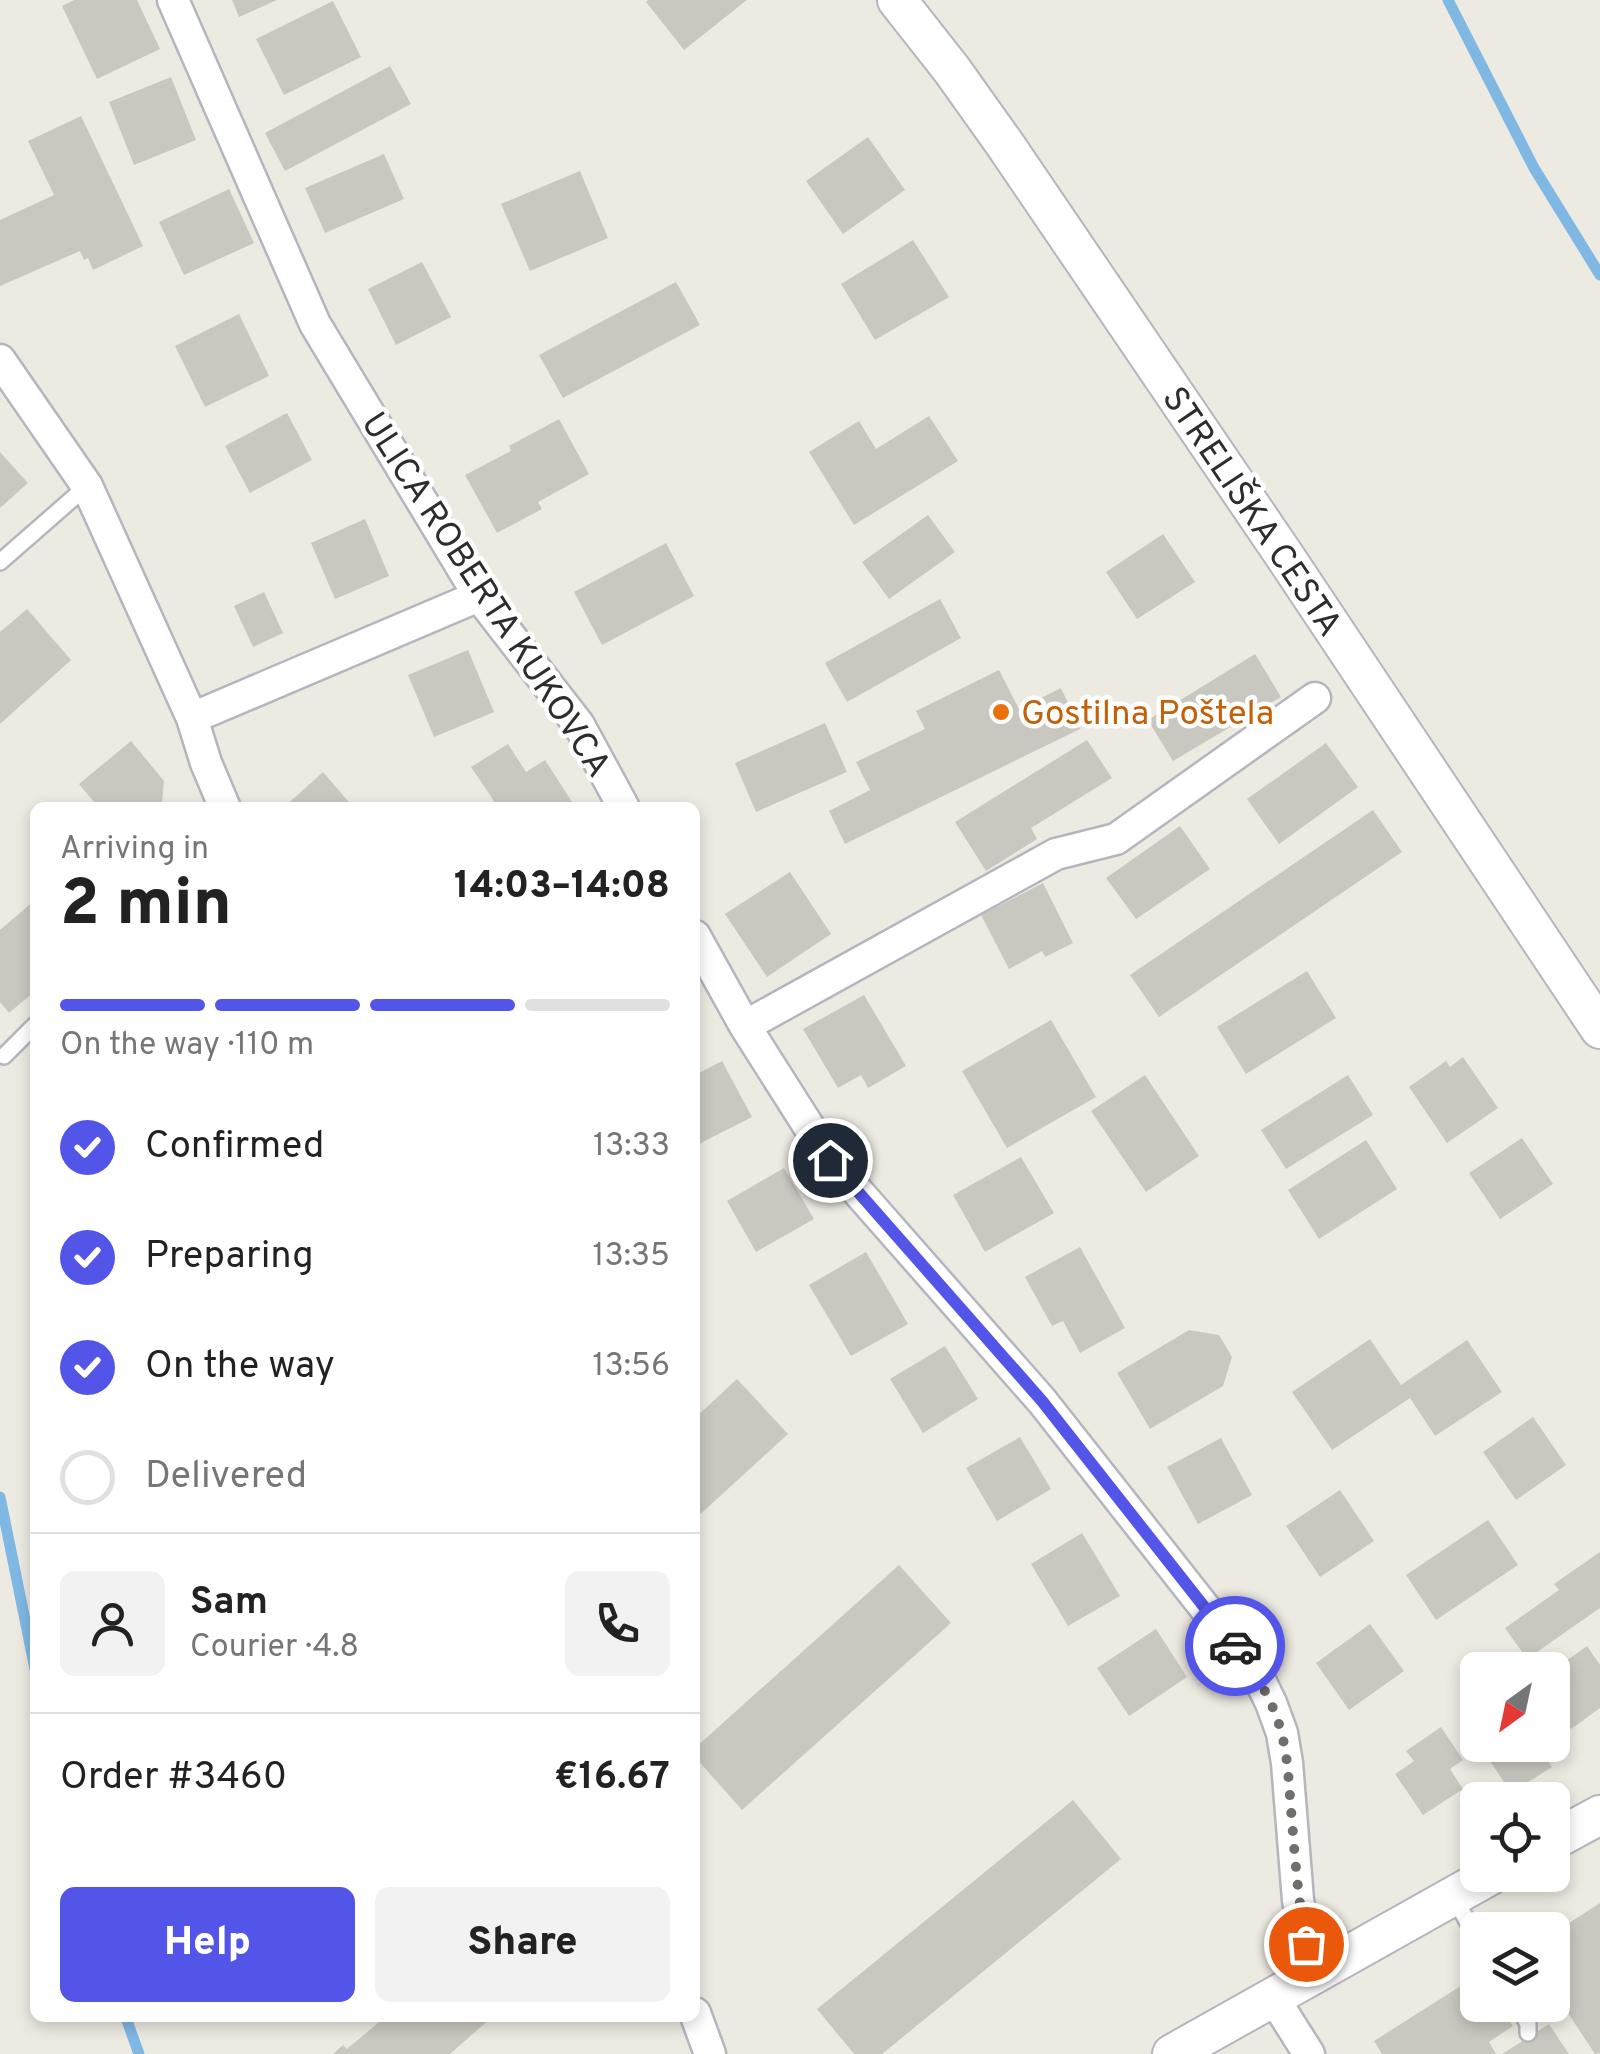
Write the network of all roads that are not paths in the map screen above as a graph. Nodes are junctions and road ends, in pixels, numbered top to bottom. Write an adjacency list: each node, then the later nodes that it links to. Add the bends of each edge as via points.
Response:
1 (174, 0): 6 (street, ULICA ROBERTA KUKOVCA, via 315,324)
2 (897, 0): 13 (street, STRELIŠKA CESTA, via 1015,159)
3 (0, 360): 4 (street)
4 (86, 486): 5 (lane); 8 (street)
5 (0, 562)
6 (479, 596): 8 (street); 10 (street, ULICA ROBERTA KUKOVCA, via 579,725)
7 (1316, 698): 12 (street, via 1116,839 1056,854)
8 (192, 718): 9 (street)
9 (222, 802)
10 (621, 802)
11 (700, 945): 12 (street)
12 (745, 1026): 21 (street, via 830,1160 1042,1401 1256,1674 1284,1748)
13 (1600, 1029)
14 (30, 1030): 15 (lane)
15 (4, 1056)
16 (1600, 1815): 17 (street)
17 (1570, 1831)
18 (1460, 1892): 19 (street)
19 (1453, 1896): 20 (lane); 21 (street)
20 (1462, 1912)
21 (1311, 1975): 22 (street)
22 (1273, 1998): 27 (street); 28 (street)
23 (698, 2022): 26 (street)
24 (1527, 2022): 25 (lane)
25 (1528, 2033)
26 (710, 2054)
27 (1172, 2054)
28 (1309, 2054)

